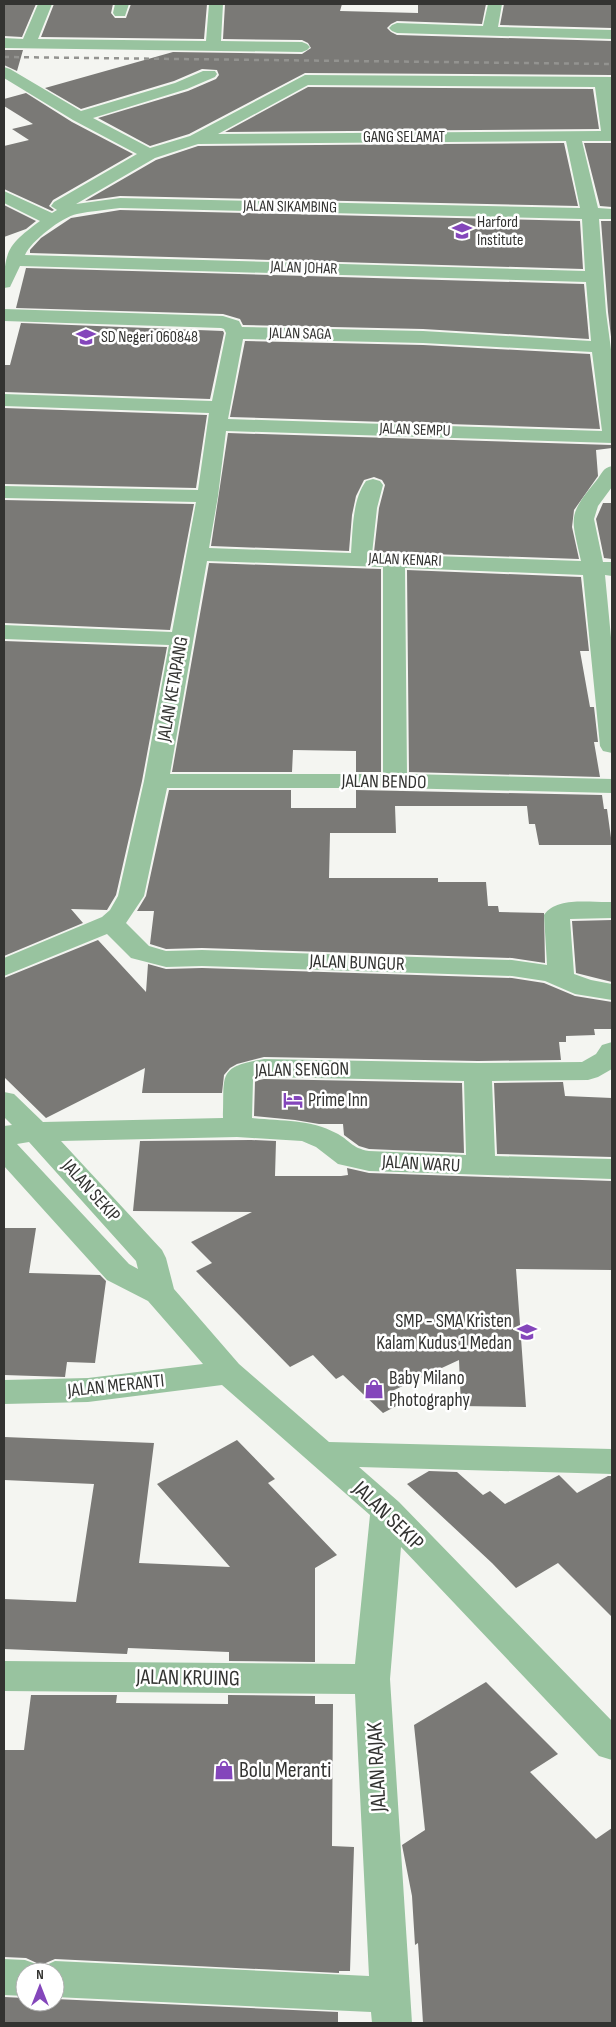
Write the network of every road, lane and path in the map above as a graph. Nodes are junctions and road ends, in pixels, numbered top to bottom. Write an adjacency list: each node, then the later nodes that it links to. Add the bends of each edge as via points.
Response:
1 (45, 4): 8 (street)
2 (216, 4): 9 (street)
3 (496, 4): 5 (street)
4 (397, 28): 5 (street)
5 (490, 31): 6 (street)
6 (612, 35)
7 (4, 43): 8 (street)
8 (29, 43): 9 (street)
9 (213, 46): 10 (street)
10 (302, 47)
11 (4, 72): 14 (street)
12 (209, 74): 14 (street, via 181,86)
13 (607, 82): 16 (street); 17 (street, via 320,78 300,82)
14 (80, 117): 18 (street)
15 (573, 136): 16 (street, GANG SELAMAT); 17 (street, GANG SELAMAT); 20 (street)
16 (611, 136)
17 (196, 139): 18 (street)
18 (149, 154): 22 (street)
19 (4, 196): 22 (street)
20 (590, 213): 21 (street, JALAN SIKAMBING); 22 (street, JALAN SIKAMBING, via 120,203); 23 (street)
21 (612, 214)
22 (45, 217): 25 (street, JALAN SIKAMBING)
23 (593, 245): 24 (street); 26 (street)
24 (612, 245)
25 (7, 272): 26 (street, JALAN JOHAR)
26 (596, 276): 27 (street)
27 (604, 312): 30 (street)
28 (4, 315): 29 (street, JALAN SAGA, via 223,322 232,325)
29 (235, 333): 30 (street, JALAN SAGA, via 423,337); 32 (street, JALAN KETAPANG)
30 (602, 347): 33 (street)
31 (4, 400): 32 (street, JALAN SEMPU)
32 (218, 416): 34 (street, JALAN SEMPU); 38 (street, JALAN KETAPANG)
33 (612, 431)
34 (612, 437)
35 (612, 472): 42 (street, via 584,511 583,519)
36 (373, 484): 40 (street, via 366,508)
37 (4, 492): 38 (street)
38 (208, 496): 39 (street, JALAN KETAPANG)
39 (197, 554): 40 (street, JALAN KENARI); 44 (street, JALAN KETAPANG)
40 (362, 558): 41 (street, JALAN KENARI)
41 (394, 560): 42 (street, JALAN KENARI); 48 (street)
42 (603, 568): 45 (street)
43 (4, 632): 44 (street)
44 (182, 639): 47 (street, JALAN KETAPANG)
45 (610, 713): 46 (street)
46 (612, 746)
47 (156, 781): 48 (street, JALAN BENDO); 51 (street, JALAN KETAPANG, via 131,896)
48 (395, 781): 49 (street, JALAN BENDO)
49 (612, 786)
50 (612, 910): 53 (street, via 562,910 557,915)
51 (111, 923): 52 (street, JALAN KETAPANG); 53 (street, JALAN BUNGUR, via 140,952 166,958 512,968 534,970)
52 (4, 968)
53 (561, 979): 54 (street, JALAN BUNGUR, via 585,988)
54 (612, 992)
55 (612, 1051): 56 (street, JALAN SENGON, via 606,1060 588,1071)
56 (478, 1072): 58 (street, JALAN SENGON, via 264,1068 246,1071 239,1076); 62 (street)
57 (4, 1101): 59 (street, JALAN SEKIP)
58 (237, 1128): 59 (street); 62 (street, JALAN WARU, via 306,1132 326,1140 348,1157 369,1161)
59 (36, 1132): 60 (street); 64 (street, JALAN SEKIP, via 151,1258)
60 (4, 1136)
61 (4, 1148): 64 (street, JALAN SEKIP, via 118,1272)
62 (481, 1166): 63 (street, JALAN WARU)
63 (612, 1169)
64 (159, 1293): 65 (street, JALAN SEKIP)
65 (228, 1372): 66 (street, JALAN MERANTI, via 102,1389); 67 (street, JALAN SEKIP)
66 (4, 1392)
67 (322, 1454): 68 (street); 69 (street, JALAN SEKIP)
68 (612, 1460)
69 (387, 1511): 71 (street, JALAN RAJAK); 72 (street, JALAN SEKIP)
70 (4, 1676): 71 (street, JALAN KRUING)
71 (372, 1680): 74 (street, JALAN RAJAK)
72 (612, 1745)
73 (65, 1980): 74 (street)
74 (391, 2009)

